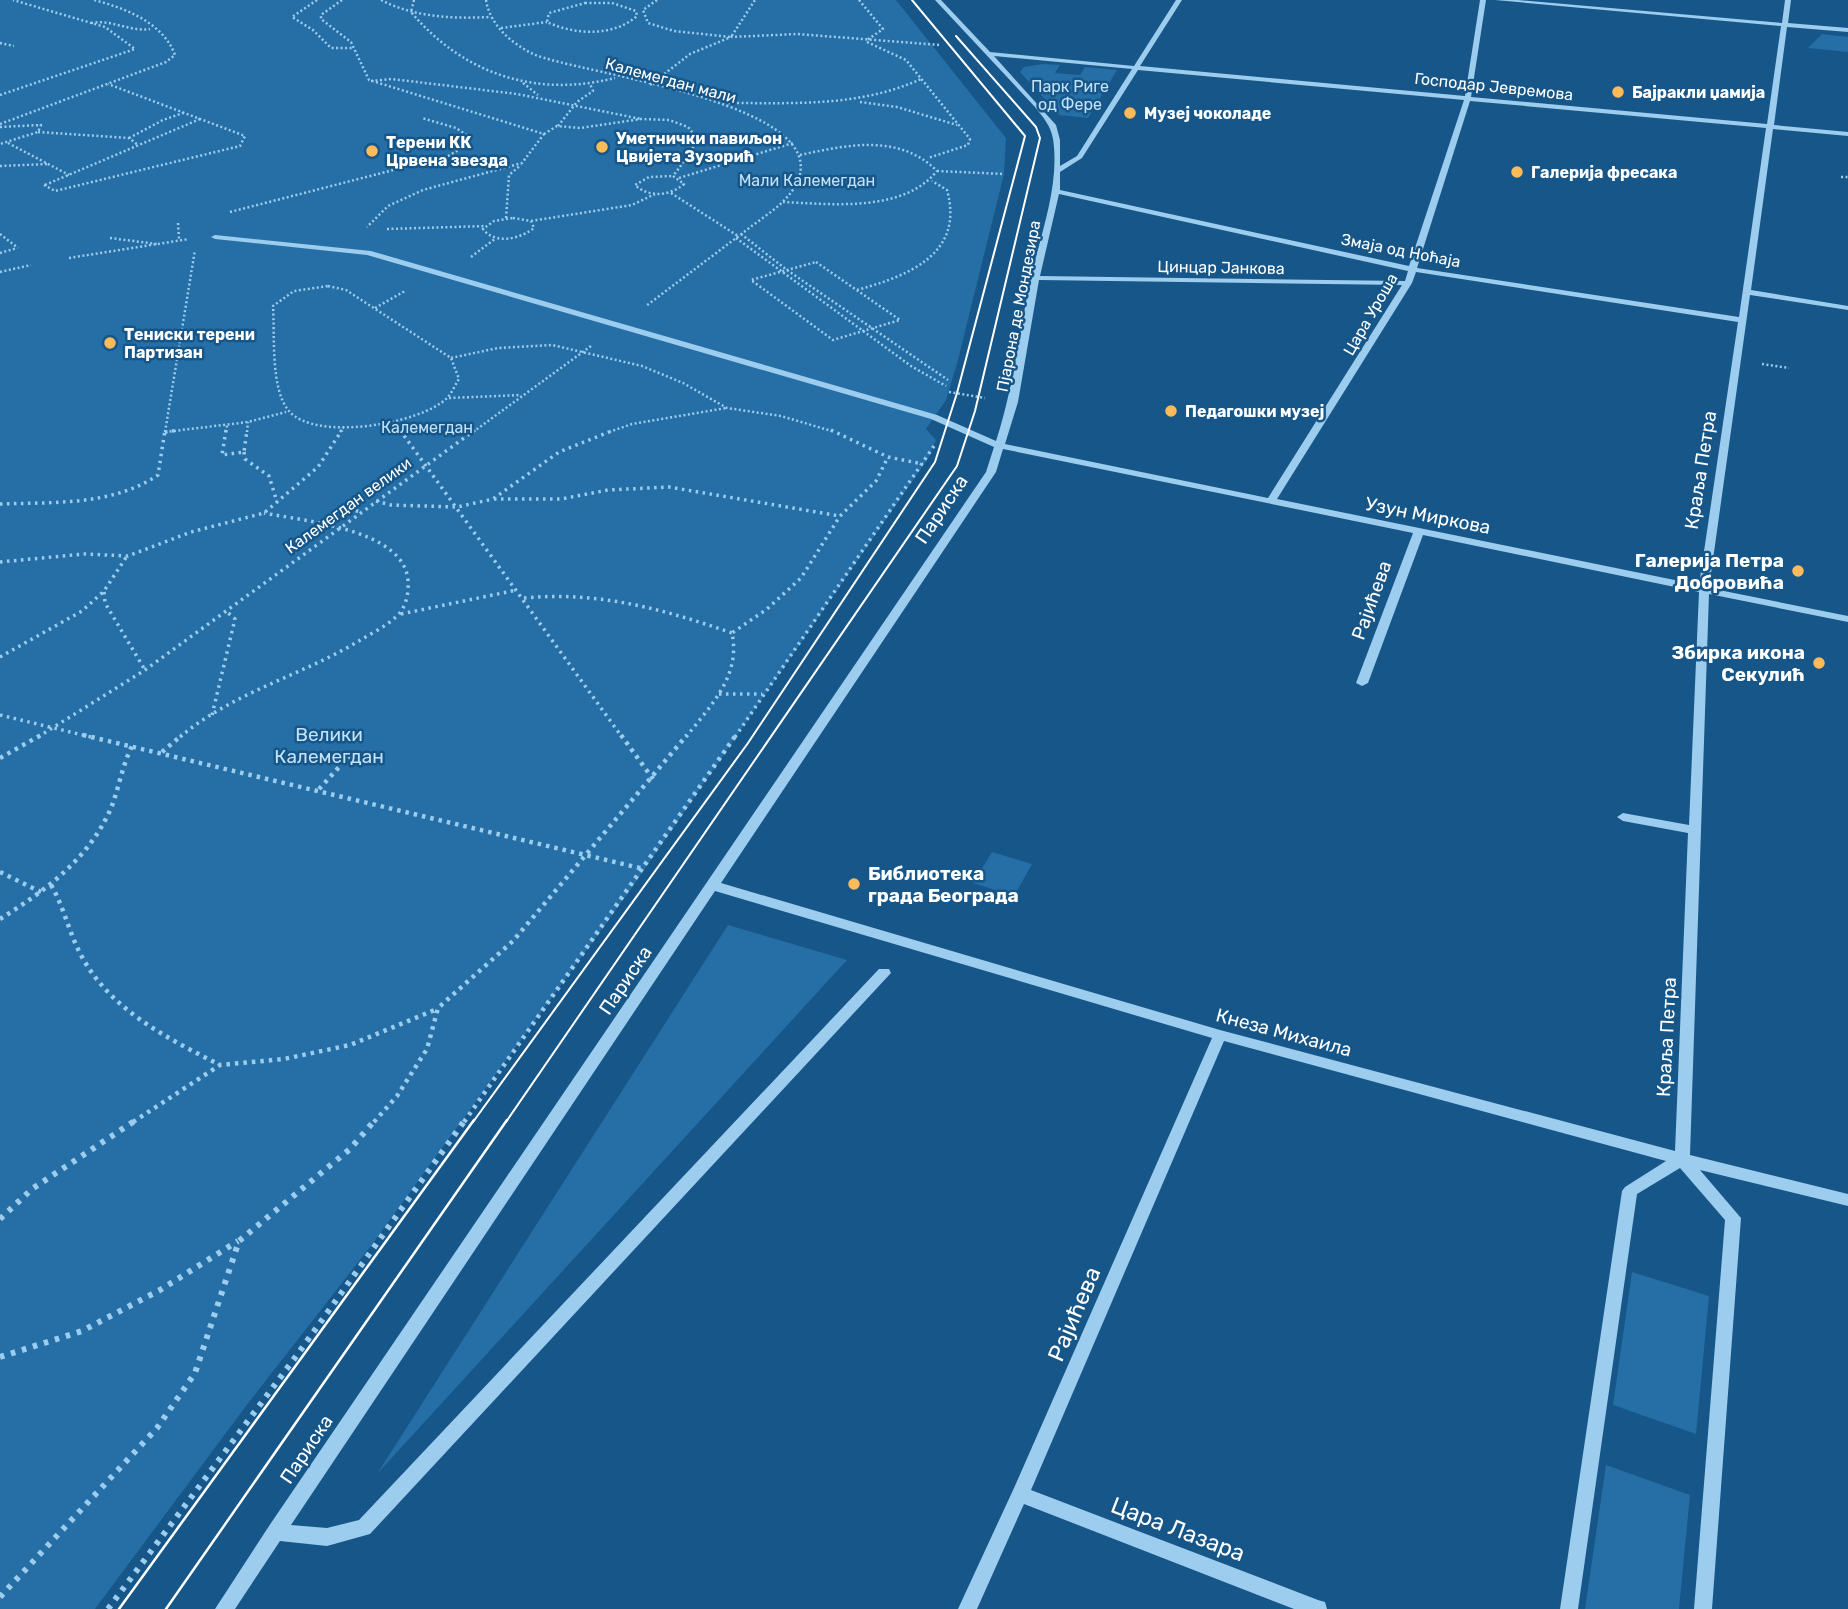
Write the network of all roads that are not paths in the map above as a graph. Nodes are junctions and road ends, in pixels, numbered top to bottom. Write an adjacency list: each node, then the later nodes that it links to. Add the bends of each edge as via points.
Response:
1 (938, 0): 8 (street, Пјарона де Мондезира)
2 (1179, 0): 9 (street)
3 (1483, 0): 10 (street, Цара Уроша)
4 (1498, 0): 6 (street)
5 (1788, 0): 6 (street, Краља Петра)
6 (1784, 24): 7 (street); 11 (street, Краља Петра)
7 (1848, 30)
8 (988, 54): 9 (street); 13 (street, Пјарона де Мондезира, via 1053,125)
9 (1137, 66): 10 (street, Господар Јевремова); 13 (street, via 1080,157)
10 (1468, 97): 11 (street, Господар Јевремова); 16 (street, Цара Уроша)
11 (1771, 126): 12 (street, Господар Јевремова); 19 (street, Краља Петра)
12 (1848, 134)
13 (1056, 171): 14 (street, Пјарона де Мондезира)
14 (1056, 191): 16 (street, Змаја од Ноћаја); 17 (street, Пјарона де Мондезира)
15 (215, 237): 22 (street, via 368,253 948,421)
16 (1411, 269): 18 (street, Цара Уроша); 21 (street, Змаја од Ноћаја)
17 (1035, 278): 18 (street, Цинцар Јанкова); 22 (street, Пјарона де Мондезира)
18 (1408, 284): 23 (street, Цара Уроша)
19 (1748, 292): 20 (street); 21 (street, Краља Петра)
20 (1848, 309)
21 (1743, 320): 25 (street, Краља Петра)
22 (1001, 446): 23 (street, Узун Миркова); 30 (street, Париска, via 991,472)
23 (1270, 502): 24 (street, Узун Миркова)
24 (1419, 531): 25 (street, Узун Миркова); 27 (street, Рајићева)
25 (1704, 588): 26 (street, Узун Миркова); 29 (street, Краља Петра)
26 (1848, 619)
27 (1362, 683)
28 (1623, 817): 29 (street)
29 (1696, 830): 33 (street, Краља Петра)
30 (714, 886): 32 (street, Кнеза Михаила); 36 (street, Париска)
31 (884, 973): 36 (street, via 365,1528 327,1537)
32 (1220, 1035): 33 (street, Кнеза Михаила); 35 (street, Рајићева)
33 (1682, 1159): 34 (street, Кнеза Михаила); 40 (street, via 1630,1191); 41 (street, via 1733,1217)
34 (1848, 1200)
35 (1020, 1494): 38 (street, Рајићева); 39 (street, Цара Лазара)
36 (275, 1532): 37 (street, Париска)
37 (223, 1609)
38 (967, 1609)
39 (1318, 1609)
40 (1569, 1609)
41 (1703, 1609)

